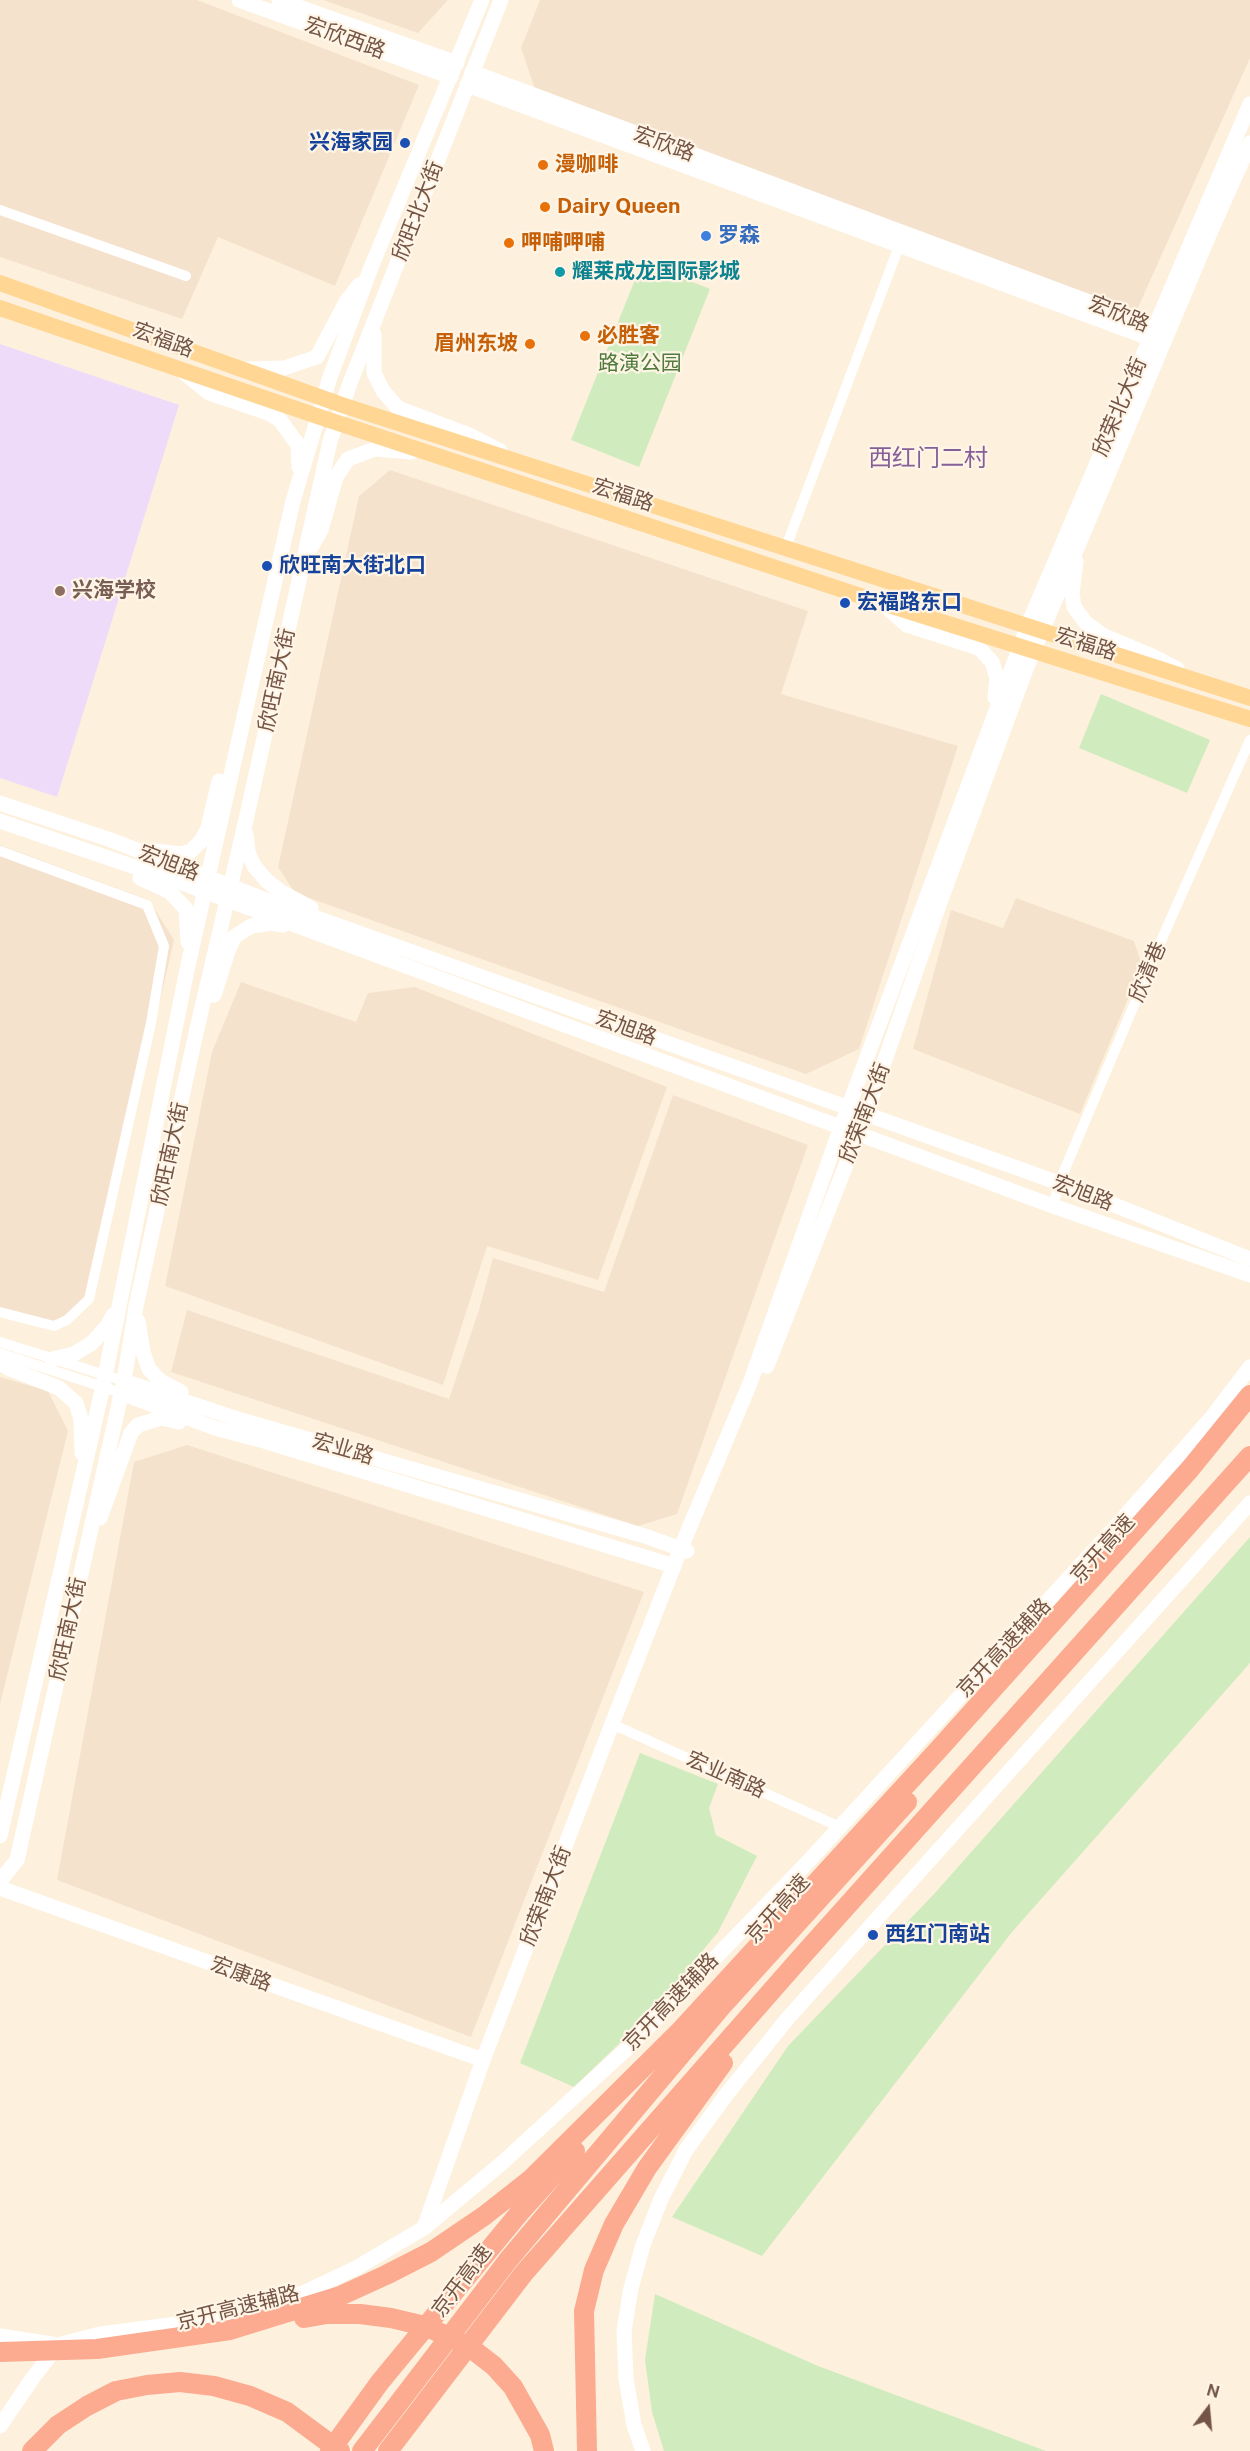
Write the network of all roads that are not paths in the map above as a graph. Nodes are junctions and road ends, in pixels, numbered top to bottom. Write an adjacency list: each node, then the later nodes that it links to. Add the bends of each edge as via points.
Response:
1 (240, 0): 5 (street, 宏欣西路)
2 (279, 0): 5 (street, 宏欣西路)
3 (482, 0): 5 (street, 欣旺北大街)
4 (501, 0): 6 (street, 欣旺北大街)
5 (454, 70): 11 (street, 欣旺北大街)
6 (470, 79): 10 (street, 宏欣路); 15 (street, 欣旺北大街); 16 (street, 宏欣路)
7 (1250, 104): 16 (street, 欣荣北大街)
8 (1250, 143): 17 (street, 欣荣北大街)
9 (0, 210): 12 (street)
10 (899, 246): 16 (street, 宏欣路); 28 (street)
11 (370, 270): 19 (street, via 346,302 317,357 284,368); 20 (street, 欣旺北大街)
12 (186, 276)
13 (0, 283): 19 (main road, 宏福路)
14 (0, 308): 18 (main road, 宏福路)
15 (375, 321): 21 (street, 欣旺北大街); 25 (street, via 374,373 383,392 398,408 469,435)
16 (1151, 332): 17 (street, 宏欣路); 31 (street, 欣荣北大街)
17 (1166, 340): 27 (street, 欣荣北大街)
18 (178, 369): 22 (main road, 宏福路); 26 (street, via 208,393 268,413 289,430 298,445)
19 (244, 369): 20 (main road, 宏福路)
20 (322, 397): 21 (main road, 宏福路); 22 (street, 欣旺北大街)
21 (342, 405): 23 (street, 欣旺北大街); 25 (main road, 宏福路)
22 (317, 416): 23 (main road, 宏福路); 26 (street, 欣旺南大街)
23 (336, 423): 24 (main road, 宏福路); 29 (street, 欣旺南大街)
24 (441, 457): 29 (street, via 375,448 348,459 336,477 321,530); 30 (main road, 宏福路)
25 (521, 462): 28 (main road, 宏福路)
26 (294, 501): 38 (street, 欣旺南大街)
27 (1078, 547): 31 (street, 欣荣北大街); 33 (street, via 1072,593 1074,607 1086,623 1104,636)
28 (786, 548): 31 (main road, 宏福路)
29 (302, 565): 41 (street, 欣旺南大街)
30 (882, 603): 32 (main road, 宏福路); 35 (street, via 907,625 980,648 986,654 997,678)
31 (1035, 627): 32 (street, 欣荣北大街); 33 (main road, 宏福路)
32 (1027, 647): 35 (street, 欣荣南大街); 36 (main road, 宏福路); 51 (street, 欣荣南大街)
33 (1199, 681): 34 (main road, 宏福路)
34 (1250, 698)
35 (993, 716): 50 (street, 欣荣南大街)
36 (1250, 719)
37 (1250, 740): 54 (street, 欣清巷)
38 (235, 757): 42 (street, via 222,771 208,828 191,850 169,854); 45 (street, 欣旺南大街)
39 (0, 803): 42 (street, 宏旭路)
40 (0, 821): 43 (street, 宏旭路)
41 (245, 824): 46 (street, 欣旺南大街); 47 (street, via 254,866 280,891 311,908)
42 (111, 840): 45 (street, 宏旭路)
43 (84, 849): 45 (street, 宏旭路); 48 (street, via 118,871 170,892 186,909)
44 (0, 851): 60 (street, via 147,905 164,946 151,1023 89,1299 67,1320 54,1326)
45 (207, 885): 46 (street, 宏旭路); 48 (street, 欣旺南大街)
46 (229, 893): 47 (street, 宏旭路); 49 (street, 欣旺南大街)
47 (317, 925): 49 (street, via 251,926 234,937 216,992); 50 (street, 宏旭路); 52 (street, 宏旭路)
48 (188, 965): 58 (street, 欣旺南大街)
49 (196, 1033): 59 (street, 欣旺南大街)
50 (849, 1107): 51 (street, 宏旭路); 52 (street, 欣荣南大街)
51 (866, 1114): 53 (street, 欣荣南大街); 54 (street, 宏旭路)
52 (841, 1127): 53 (street, 宏旭路); 75 (street, 欣荣南大街, via 750,1383)
53 (858, 1133): 55 (street, 宏旭路); 75 (street, 欣荣南大街, via 747,1418)
54 (1059, 1183): 55 (street, 欣清巷); 56 (street, 宏旭路)
55 (1053, 1206): 57 (street, 宏旭路)
56 (1250, 1259)
57 (1250, 1275)
58 (120, 1301): 63 (street, via 108,1325 92,1343 74,1354); 66 (street, 欣旺南大街)
59 (136, 1306): 67 (street, 欣旺南大街); 70 (street, via 149,1370 171,1389 215,1403)
60 (0, 1312)
61 (0, 1342): 63 (street, 宏业路)
62 (0, 1353): 66 (street, 宏业路)
63 (52, 1359): 66 (street, 宏业路)
64 (0, 1363): 73 (street, via 59,1388 75,1403 81,1419)
65 (1250, 1367): 79 (street, 京开高速辅路, via 1110,1533)
66 (104, 1380): 67 (street, 宏业路); 73 (street, 欣旺南大街)
67 (122, 1387): 70 (street, 宏业路); 71 (street, 宏业路); 76 (street, 欣旺南大街)
68 (1250, 1395): 84 (highway, via 1190,1469)
69 (1250, 1418): 95 (highway, 京开高速, via 714,2016 508,2259)
70 (241, 1420): 75 (street, 宏业路)
71 (215, 1428): 76 (street, via 160,1418 138,1425 125,1446 109,1498); 77 (street, 宏业路)
72 (1250, 1456): 83 (highway, 京开高速)
73 (83, 1473): 80 (street, 欣旺南大街)
74 (1250, 1503): 100 (street, via 803,2001 686,2150 643,2245 624,2331 626,2379)
75 (684, 1550): 77 (street, 欣荣南大街)
76 (86, 1551): 81 (street, 欣旺南大街, via 17,1860)
77 (674, 1566): 78 (street, 欣荣南大街)
78 (612, 1724): 79 (street, 宏业南路); 85 (street, 欣荣南大街)
79 (840, 1827): 86 (street, 京开高速辅路, via 630,2046)
80 (0, 1836)
81 (0, 1881)
82 (0, 1888): 85 (street, 宏康路)
83 (802, 1955): 90 (highway, via 647,2168 614,2224 594,2270 584,2311); 96 (highway, 京开高速, via 524,2273)
84 (681, 2030): 87 (highway, via 531,2179 431,2252 340,2296); 93 (highway, via 521,2211 380,2382)
85 (483, 2060): 86 (street, 欣荣南大街)
86 (424, 2228): 88 (street, 京开高速辅路, via 356,2268 303,2293 260,2307 209,2320 100,2334)
87 (230, 2330): 89 (highway, via 97,2349); 97 (highway, via 327,2314 360,2314 425,2326 476,2352 494,2366 528,2409)
88 (58, 2345): 89 (street); 91 (street)
89 (3, 2347)
90 (583, 2355): 98 (highway); 99 (highway)
91 (0, 2426)
92 (32, 2451): 94 (highway, via 58,2425 116,2391 180,2382 250,2396 287,2412)
93 (330, 2451)
94 (340, 2451)
95 (362, 2451)
96 (388, 2451)
97 (544, 2451)
98 (587, 2451)
99 (602, 2451)
100 (643, 2451)

